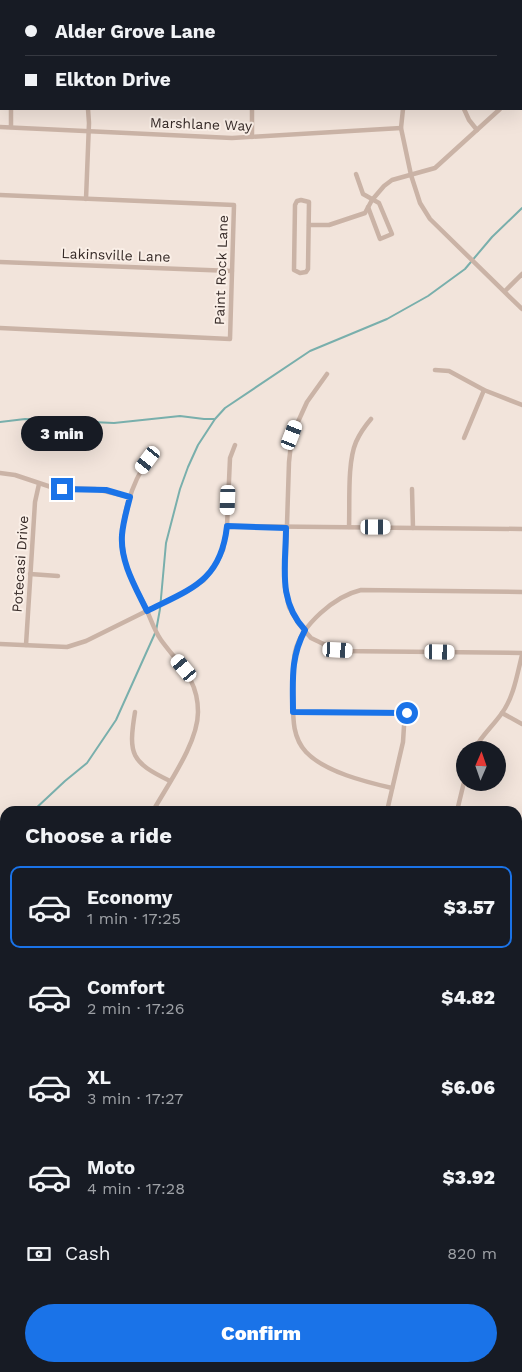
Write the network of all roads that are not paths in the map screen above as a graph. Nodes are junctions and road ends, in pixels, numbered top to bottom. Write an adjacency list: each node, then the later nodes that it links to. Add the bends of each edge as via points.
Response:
1 (11, 110): 8 (street)
2 (88, 110): 10 (street)
3 (252, 110): 12 (street)
4 (402, 110): 9 (street)
5 (464, 110): 11 (street)
6 (499, 110): 11 (street)
7 (0, 127): 8 (street, Marshlane Way)
8 (11, 127): 10 (street, Marshlane Way)
9 (401, 128): 12 (street, Marshlane Way); 14 (street)
10 (89, 130): 12 (street, Marshlane Way); 16 (street)
11 (476, 130): 14 (street, via 435,168)
12 (252, 137)
13 (356, 174): 17 (street, via 363,194)
14 (411, 175): 17 (street, via 392,180); 23 (street, via 420,203 430,219)
15 (0, 195): 16 (street, Paint Rock Lane)
16 (86, 199): 21 (street, Paint Rock Lane, via 234,205)
17 (372, 200): 18 (street); 18 (street, via 379,203 392,234 380,238)
18 (368, 207): 19 (street, via 365,213 329,225)
19 (309, 225): 19 (street, via 308,269 297,273 294,270 297,201 309,202)
20 (0, 262): 21 (street, Lakinsville Lane)
21 (232, 271): 25 (street, Paint Rock Lane, via 230,339)
22 (522, 274): 23 (street)
23 (505, 291): 24 (street)
24 (522, 309)
25 (0, 328)
26 (435, 370): 28 (street, via 449,371)
27 (327, 374): 40 (street, via 307,402 292,435)
28 (484, 390): 29 (street); 31 (street)
29 (522, 405)
30 (371, 419): 39 (street, via 360,433 351,458)
31 (464, 438)
32 (235, 445): 38 (street, via 229,463)
33 (148, 460): 37 (street, via 136,478)
34 (0, 473): 35 (street)
35 (39, 484): 37 (street, via 62,489 106,490); 43 (street, Potecasi Drive)
36 (412, 489): 41 (street)
37 (130, 497): 46 (street, via 122,536 123,550 128,571)
38 (227, 526): 40 (street); 46 (street, via 223,550 204,580)
39 (349, 527): 40 (street); 41 (street)
40 (286, 528): 47 (street, via 285,592 294,617)
41 (413, 528): 42 (street)
42 (522, 529)
43 (30, 574): 44 (street); 49 (street, Potecasi Drive)
44 (58, 576)
45 (522, 592): 47 (street, via 361,590 338,599)
46 (147, 611): 49 (street, via 67,647); 56 (street, via 158,635 189,674 198,705 192,740)
47 (305, 630): 50 (street, via 311,638 338,650); 52 (street, via 294,657)
48 (0, 644): 49 (street)
49 (26, 645)
50 (522, 654): 53 (street, via 513,692)
51 (135, 712): 56 (street, via 131,740 135,756 145,768)
52 (293, 712): 57 (street, via 296,735 302,748 311,756 356,779); 57 (street, via 407,713)
53 (502, 713): 54 (street); 55 (street)
54 (522, 724)
55 (479, 741)
56 (170, 781): 59 (street)
57 (392, 788): 60 (street)
58 (462, 791): 61 (street)
59 (156, 806)
60 (388, 806)
61 (458, 806)

